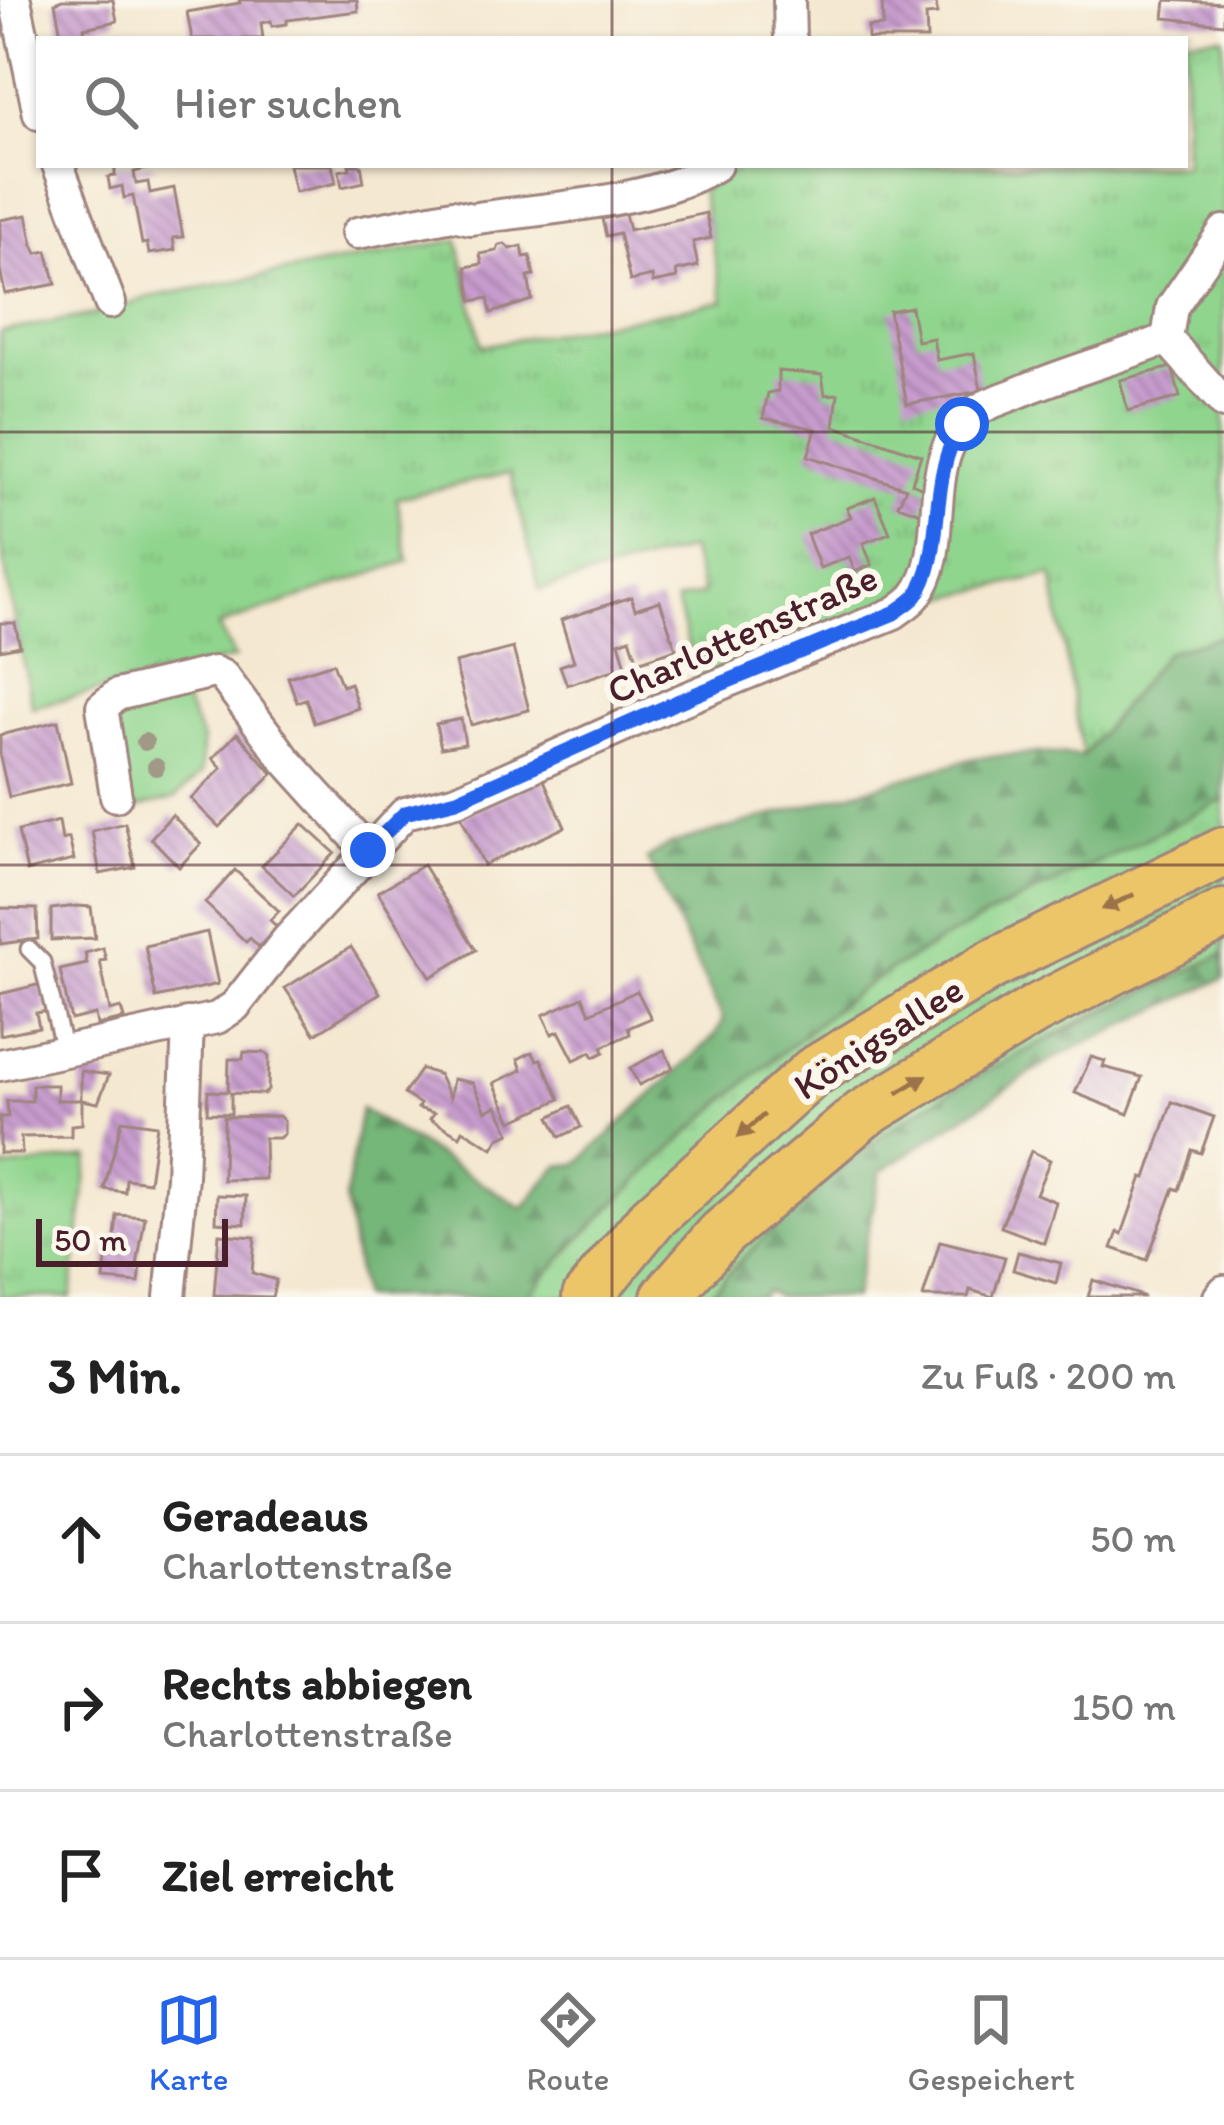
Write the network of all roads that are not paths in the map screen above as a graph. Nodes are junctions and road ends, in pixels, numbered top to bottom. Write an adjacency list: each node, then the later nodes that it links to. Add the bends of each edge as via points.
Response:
1 (15, 0): 4 (street)
2 (789, 0): 3 (street)
3 (790, 36)
4 (36, 99)
5 (59, 168): 9 (street)
6 (711, 168): 8 (street, via 650,191)
7 (1224, 231): 10 (street, via 1172,307)
8 (357, 233)
9 (110, 303)
10 (1167, 339): 11 (street); 13 (street, Charlottenstraße, via 1036,385 962,424 941,469 925,576 894,613 457,800 405,813)
11 (1224, 403)
12 (116, 796): 13 (street, via 102,707 118,694 214,672)
13 (368, 850): 17 (street, Charlottenstraße, via 235,1006)
14 (1224, 852): 21 (main road, Königsallee, one-way to 21, via 991,965 813,1072 651,1219)
15 (1224, 914): 22 (main road, Königsallee, one-way to 15, via 721,1234 862,1115 1035,1010)
16 (29, 949): 18 (lane, via 42,962)
17 (188, 1023): 18 (street, Charlottenstraße); 20 (street)
18 (64, 1050): 19 (street, Charlottenstraße)
19 (0, 1065)
20 (170, 1297)
21 (586, 1297)
22 (666, 1297)

